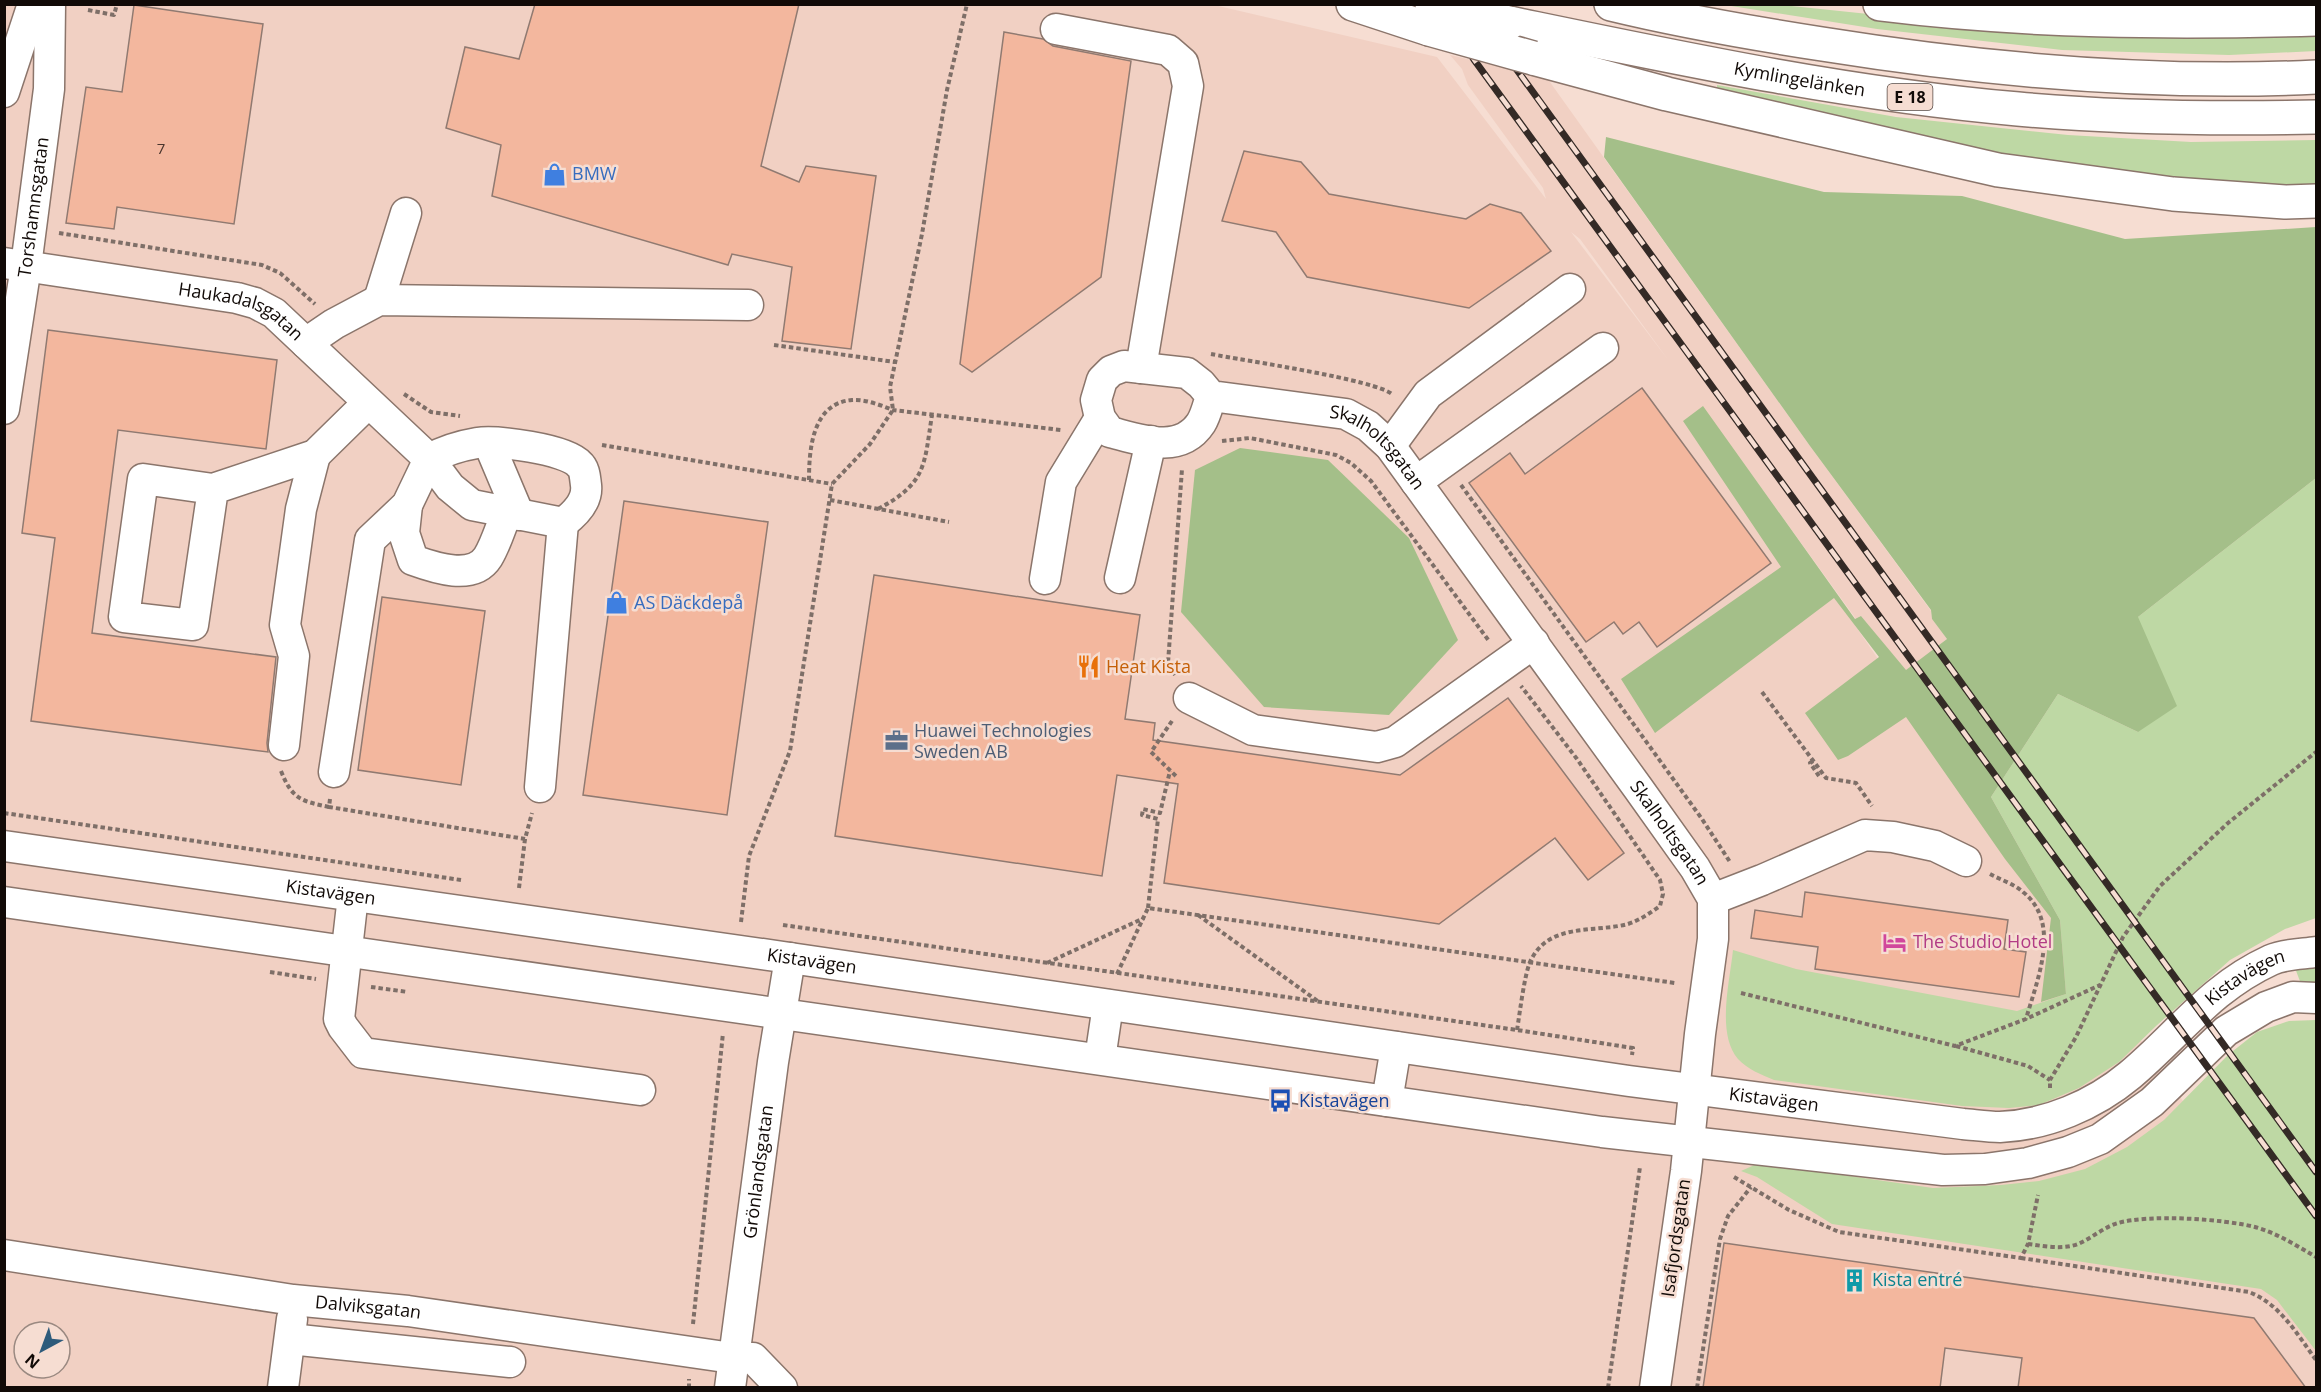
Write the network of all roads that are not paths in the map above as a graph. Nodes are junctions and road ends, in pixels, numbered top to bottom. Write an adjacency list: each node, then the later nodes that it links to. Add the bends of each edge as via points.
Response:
1 (33, 4): 10 (street)
2 (50, 4): 14 (street, Torshamnsgatan, via 49,89)
3 (1353, 4): 6 (highway)
4 (1611, 4): 9 (highway, E 18, via 1781,37 2001,68 2249,80)
5 (1880, 4): 7 (highway, via 1996,14 2187,22)
6 (1430, 17): 11 (highway, Kymlingelänken / E 18, bridge, via 1509,23 1772,77 2007,108 2139,117); 12 (highway, bridge, via 1533,58 1667,94 1998,170 2173,194)
7 (2316, 19)
8 (1056, 30): 20 (street, via 1168,50 1184,63 1188,86)
9 (2316, 77)
10 (4, 92)
11 (2316, 117)
12 (2316, 201)
13 (406, 213): 16 (street)
14 (15, 265): 18 (street, Haukadalsgatan, via 237,298 274,313); 23 (street, Torshamnsgatan)
15 (1570, 289): 26 (street, via 1428,394)
16 (379, 300): 17 (street); 18 (street)
17 (748, 305)
18 (306, 343): 22 (street, Haukadalsgatan)
19 (1603, 348): 30 (street)
20 (1141, 368): 21 (street, via 1187,374); 24 (street, via 1124,366 1102,380)
21 (1211, 396): 26 (street, Skalholtsgatan, via 1346,414 1368,426); 27 (street, via 1202,422 1188,437)
22 (368, 403): 28 (street); 29 (street, Haukadalsgatan)
23 (4, 409)
24 (1093, 430): 27 (street, via 1110,432); 36 (street, via 1061,482)
25 (489, 444): 29 (street, via 444,451); 33 (street); 34 (street, via 559,453 579,463 586,489 575,515)
26 (1390, 446): 30 (street, Skalholtsgatan)
27 (1149, 450): 35 (street)
28 (315, 455): 31 (street); 39 (street, via 301,509 285,625 294,656)
29 (429, 459): 32 (street); 33 (street, Haukadalsgatan, via 450,487 472,505)
30 (1416, 482): 37 (street, Skalholtsgatan)
31 (213, 489): 31 (street, via 143,479 124,616 193,625)
32 (407, 505): 33 (street, via 404,533 413,560 457,571 474,569 488,558); 40 (street, via 370,540)
33 (513, 514): 34 (street, Haukadalsgatan)
34 (563, 522): 41 (street)
35 (1120, 578)
36 (1045, 579)
37 (1534, 643): 38 (street, via 1395,742 1377,747 1253,729); 45 (street, Skalholtsgatan)
38 (1189, 698)
39 (284, 745)
40 (334, 772)
41 (540, 787)
42 (4, 846): 44 (street, Kistavägen)
43 (1966, 861): 45 (street, via 1935,846 1865,834)
44 (353, 896): 48 (street); 50 (street, Kistavägen)
45 (1713, 898): 57 (street, Skalholtsgatan, via 1713,939)
46 (4, 902): 48 (street, Kistavägen)
47 (2316, 937): 51 (street)
48 (347, 950): 54 (street, Kistavägen); 58 (street, via 339,1019 363,1053)
49 (2316, 952): 51 (street, Kistavägen)
50 (790, 958): 53 (street, Kistavägen); 54 (street, Grönlandsgatan)
51 (2273, 959): 57 (street, Kistavägen, via 2231,982 2121,1081 2066,1113 2035,1121 2000,1126 1963,1124)
52 (2316, 998): 60 (street, Kistavägen, via 2293,998 2266,1006 2226,1031 2131,1119 2100,1139 2028,1163 1943,1170)
53 (1108, 1005): 55 (street, Kistavägen); 56 (street)
54 (781, 1013): 56 (street, Kistavägen); 64 (street, Grönlandsgatan)
55 (1396, 1047): 57 (street, Kistavägen); 59 (street)
56 (1100, 1059): 59 (street, Kistavägen)
57 (1695, 1088): 60 (street, Isafjordsgatan)
58 (640, 1090)
59 (1387, 1101): 60 (street, Kistavägen)
60 (1689, 1142): 69 (street, Isafjordsgatan)
61 (4, 1255): 62 (street, Dalviksgatan)
62 (293, 1300): 63 (street); 64 (street, Dalviksgatan, via 408,1311)
63 (290, 1339): 65 (street); 66 (street)
64 (732, 1358): 67 (street, Grönlandsgatan); 68 (street, Dalviksgatan, via 753,1358)
65 (510, 1362)
66 (283, 1388)
67 (730, 1388)
68 (782, 1388)
69 (1655, 1388)

